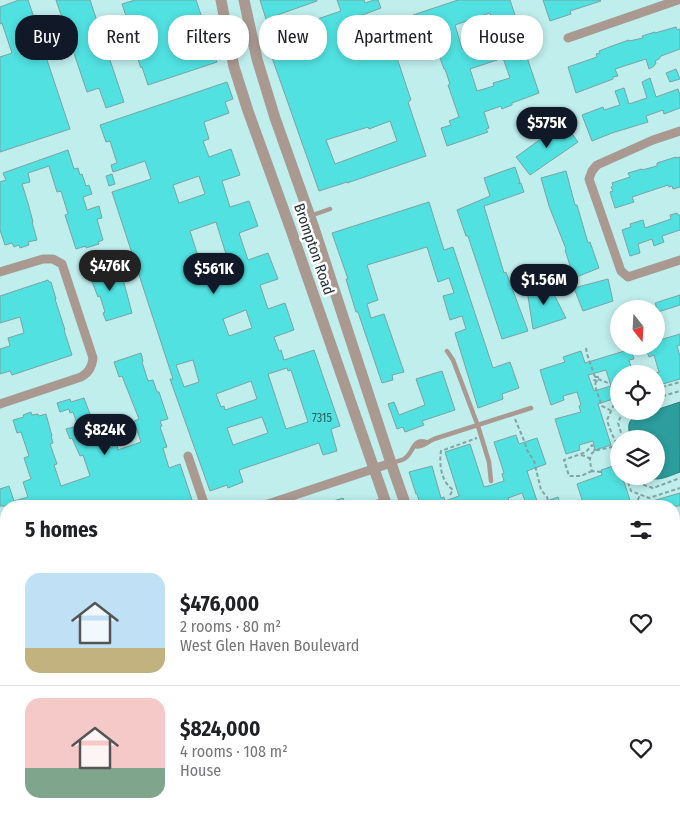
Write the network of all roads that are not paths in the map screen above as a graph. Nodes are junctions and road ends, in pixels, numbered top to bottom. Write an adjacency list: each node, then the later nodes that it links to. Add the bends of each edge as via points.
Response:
1 (221, 0): 11 (street, Brompton Road, via 234,67)
2 (244, 0): 7 (street, Brompton Road, via 274,118)
3 (678, 0): 4 (street)
4 (568, 38)
5 (680, 131): 8 (street, via 597,165 590,179 622,271 628,277)
6 (330, 209): 7 (lane)
7 (310, 216): 9 (street, Brompton Road)
8 (680, 260)
9 (327, 268): 11 (street); 17 (street, Brompton Road)
10 (4, 271): 13 (street, via 48,258 64,266 93,358 91,368 81,377)
11 (307, 276): 18 (street, Brompton Road)
12 (447, 351): 15 (lane)
13 (0, 404)
14 (531, 408): 15 (lane)
15 (478, 426): 17 (lane, via 414,446 406,458); 19 (lane)
16 (188, 456): 20 (street)
17 (390, 463): 18 (street); 23 (street, Brompton Road)
18 (374, 468): 21 (street); 22 (street, Brompton Road)
19 (491, 481)
20 (203, 500)
21 (280, 500)
22 (385, 500)
23 (404, 500)

